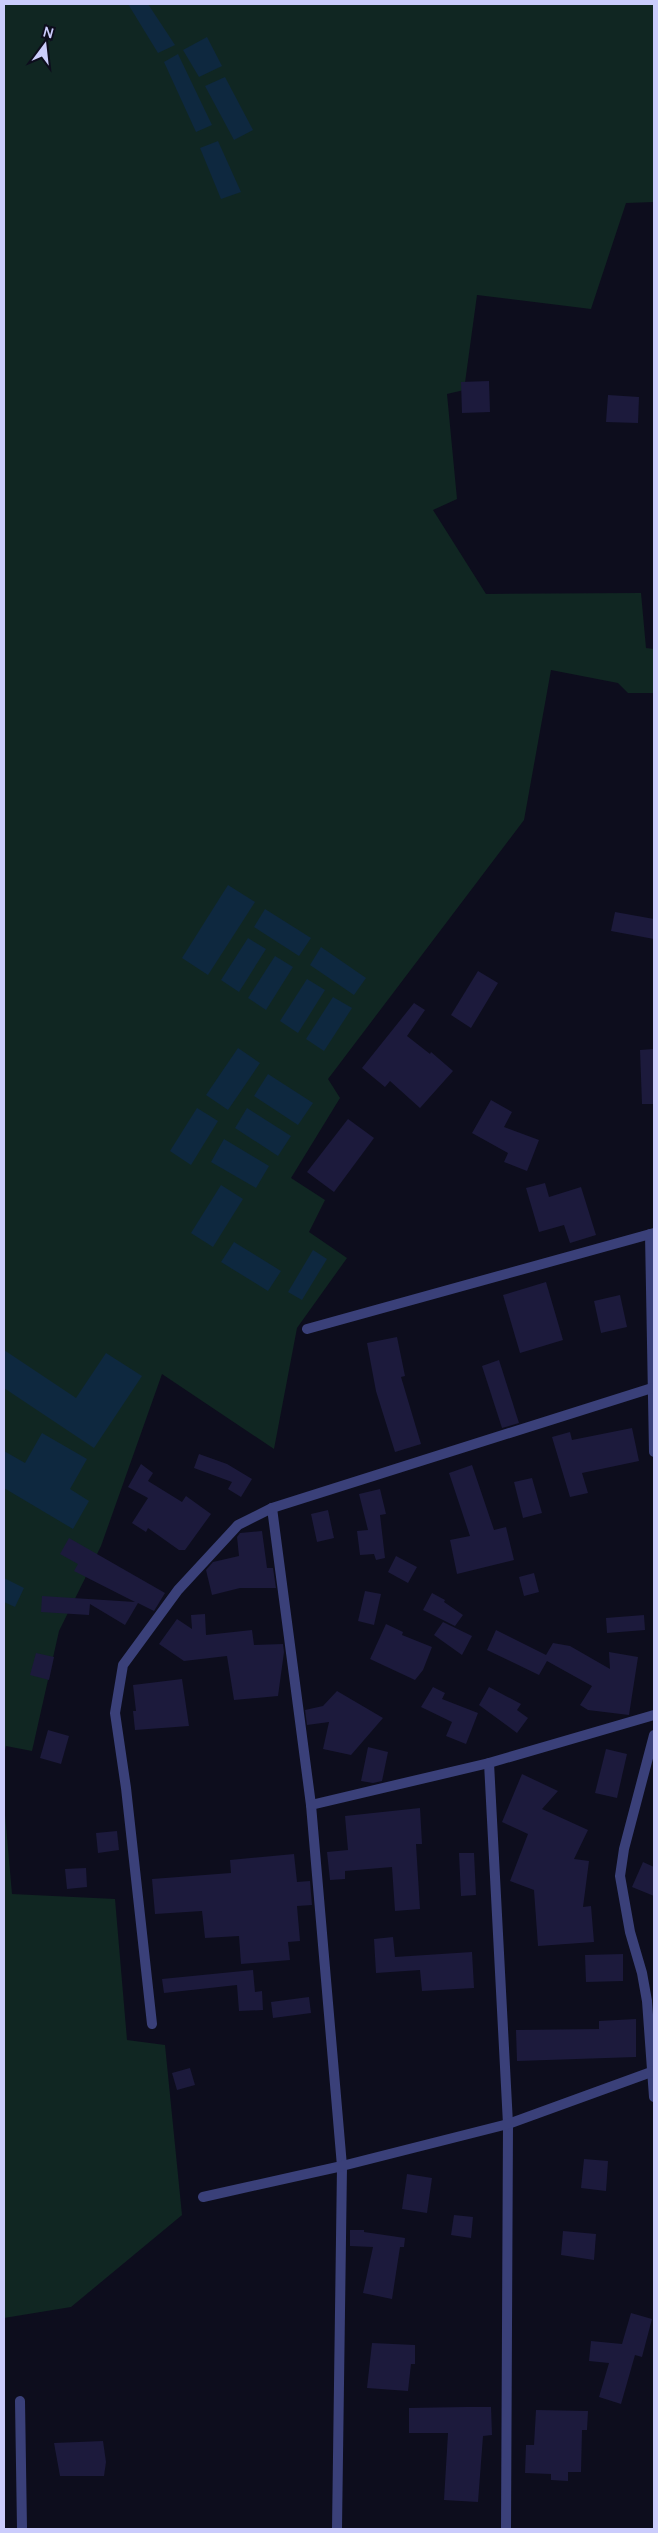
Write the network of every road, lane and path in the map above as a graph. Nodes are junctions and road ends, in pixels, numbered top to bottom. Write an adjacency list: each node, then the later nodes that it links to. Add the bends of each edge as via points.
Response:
1 (652, 1233): 2 (street); 3 (street)
2 (307, 1329)
3 (652, 1388): 4 (street); 5 (street)
4 (654, 1452)
5 (272, 1508): 9 (street); 10 (street, via 238,1525 178,1590 123,1665 115,1713)
6 (654, 1715): 8 (street)
7 (654, 1735): 11 (street, via 620,1876 647,2001)
8 (489, 1763): 9 (street); 13 (street)
9 (312, 1805): 14 (street)
10 (152, 2024)
11 (654, 2071): 12 (street); 13 (street)
12 (654, 2097)
13 (508, 2124): 14 (street); 19 (street)
14 (342, 2166): 15 (street); 18 (street)
15 (203, 2196)
16 (20, 2401): 17 (street)
17 (22, 2529)
18 (337, 2529)
19 (506, 2529)

